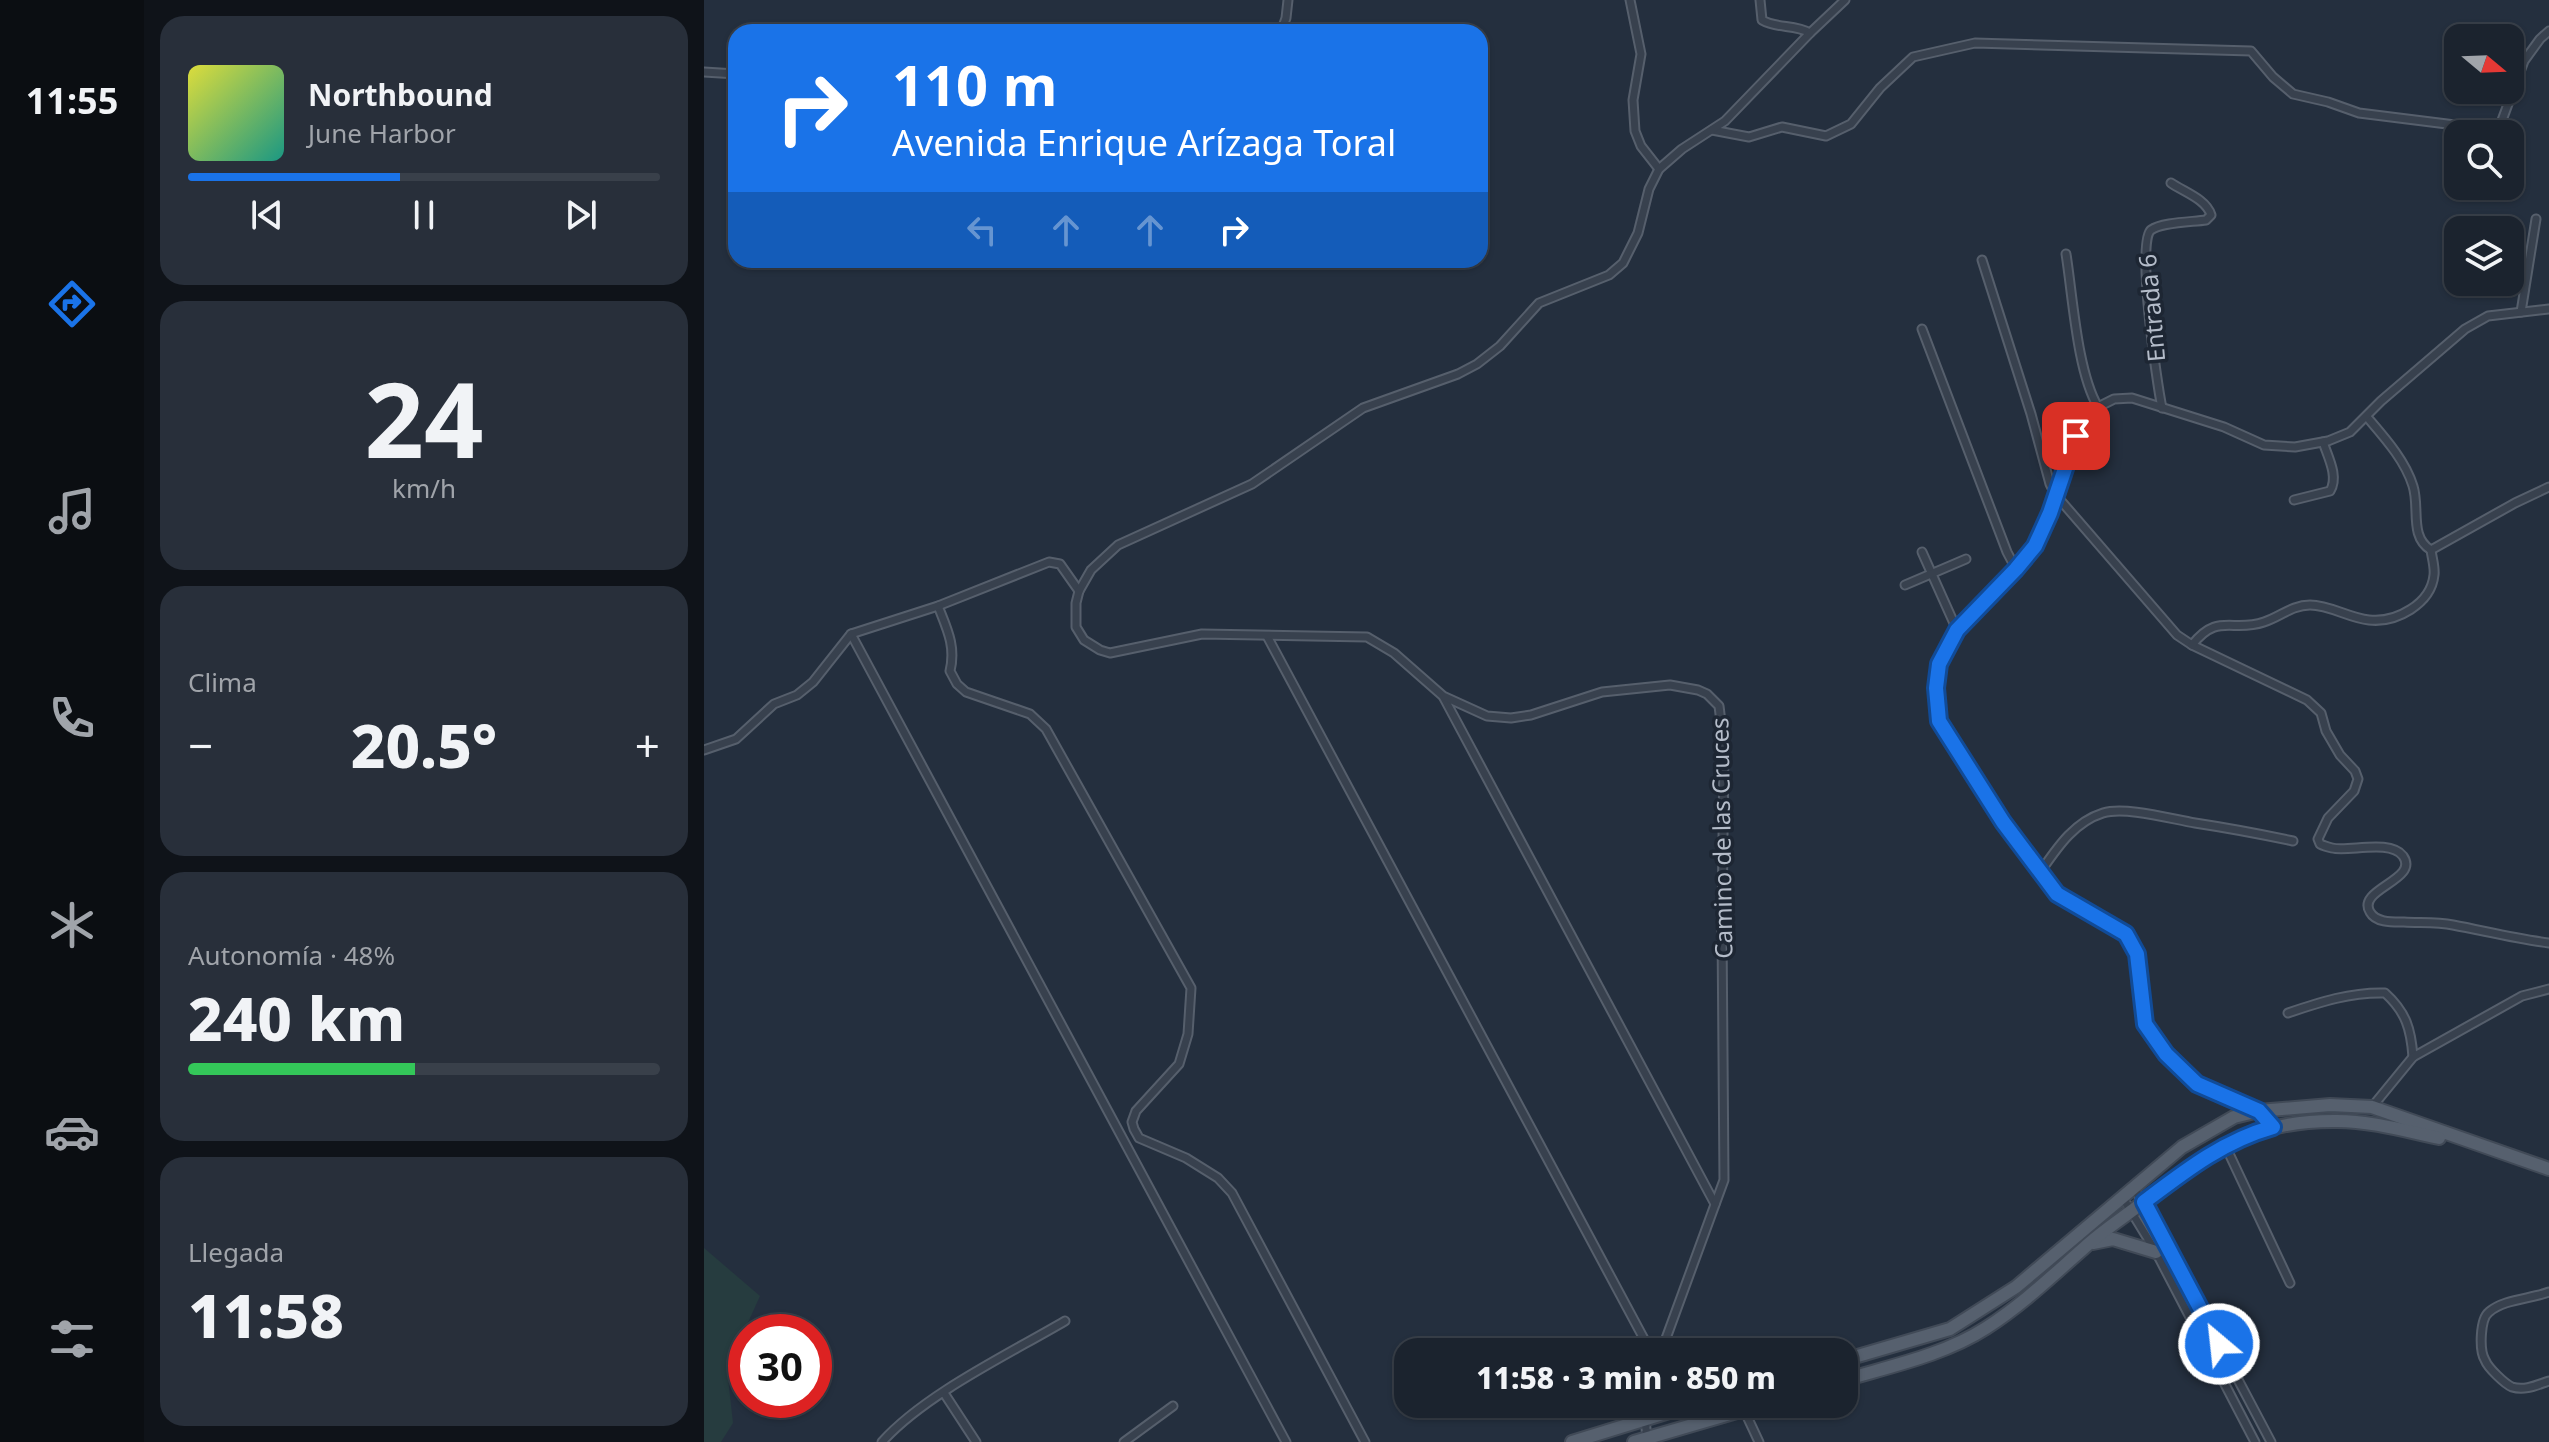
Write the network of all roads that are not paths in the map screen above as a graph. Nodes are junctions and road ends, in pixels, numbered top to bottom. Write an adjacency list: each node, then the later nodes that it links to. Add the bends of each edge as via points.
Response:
1 (1288, 0): 5 (street)
2 (1630, 0): 11 (street, via 1641,54 1633,100 1635,131)
3 (1760, 0): 7 (street, via 1762,20)
4 (1845, 0): 7 (street)
5 (1284, 24)
6 (2549, 31): 10 (street, via 2524,61 2501,123 2487,129 2359,113 2293,94 2251,51 1975,43 1913,57 1851,124 1826,136 1782,127 1749,137)
7 (1810, 33): 10 (street)
8 (704, 72): 9 (street)
9 (728, 74)
10 (1712, 130): 11 (street)
11 (1659, 169): 32 (street, via 1638,233 1623,263 1609,275 1539,303 1500,346 1458,374 1363,408 1252,484 1118,545 1091,570)
12 (2171, 183): 20 (street, Entrada 6, via 2203,203 2211,215 2158,227 2146,236 2147,293)
13 (2536, 219): 17 (street)
14 (2066, 254): 19 (street, via 2084,373)
15 (1982, 260): 24 (street)
16 (2549, 309): 17 (street)
17 (2521, 312): 21 (street, via 2488,316 2465,329)
18 (1922, 329): 29 (street)
19 (2098, 407): 20 (street, via 2132,398); 24 (street, via 2076,436)
20 (2162, 408): 22 (street, via 2264,445)
21 (2367, 417): 22 (street, via 2350,432); 26 (street, via 2407,472 2414,487 2418,537)
22 (2323, 442): 25 (street, via 2334,485 2330,491)
23 (2549, 487): 26 (street)
24 (2055, 494): 29 (street, via 2035,546); 37 (street, via 2177,635)
25 (2294, 500)
26 (2431, 550): 37 (street, via 2434,576 2426,593 2395,618 2371,620 2321,606 2296,606 2263,623 2222,624 2202,632)
27 (1922, 552): 30 (street)
28 (1966, 559): 30 (street)
29 (2016, 569): 34 (street)
30 (1932, 575): 31 (street); 34 (street)
31 (1905, 585)
32 (1079, 591): 33 (street, via 1060,564 1049,562); 36 (street, Camino de las Cruces, via 1079,634 1110,653 1192,635)
33 (938, 606): 35 (street); 78 (street, via 952,641 950,671 957,684 976,697 1030,714 1046,729 1191,988 1188,1034 1179,1064 1136,1111 1134,1129 1139,1138 1218,1178 1232,1193)
34 (1957, 630): 41 (street, via 1939,664 1939,721)
35 (851, 634): 39 (street, via 797,695 774,704 736,739); 77 (street)
36 (1267, 636): 38 (street, Camino de las Cruces, via 1367,637); 62 (street)
37 (2192, 645): 42 (street, via 2299,695 2321,713 2326,731 2358,779 2320,831 2320,844 2394,850 2405,865 2402,875 2372,896 2372,915)
38 (1443, 696): 55 (street); 55 (street, Camino de las Cruces, via 1487,716 1511,718 1602,692 1650,686 1687,686 1719,706 1724,746 1724,1180)
39 (704, 750)
40 (2293, 841): 41 (street, via 2114,811 2064,838)
41 (2041, 871): 47 (street, via 2057,894 2126,934 2137,954 2145,1024 2166,1054 2197,1084)
42 (2549, 943)
43 (2549, 989): 45 (street, via 2522,996)
44 (2288, 1013): 45 (street, via 2362,992 2385,993 2404,1013)
45 (2413, 1057): 46 (street)
46 (2372, 1107): 47 (main road); 50 (main road)
47 (2259, 1111): 48 (street); 52 (main road, via 2234,1117 2182,1147)
48 (2273, 1127): 49 (main road); 50 (main road, via 2338,1121)
49 (2225, 1145): 54 (main road); 59 (street)
50 (2481, 1146): 51 (main road)
51 (2549, 1169)
52 (2134, 1188): 53 (main road); 54 (street)
53 (2123, 1198): 56 (street); 64 (main road, via 2016,1287 1950,1329)
54 (2144, 1202): 56 (main road); 82 (street)
55 (1715, 1204): 63 (street, Camino de las Cruces)
56 (2130, 1211): 57 (main road); 58 (street)
57 (2086, 1245): 58 (main road, via 2113,1239); 65 (main road, via 2041,1289 1985,1329 1929,1354)
58 (2156, 1252): 81 (street)
59 (2290, 1283)
60 (2549, 1292): 66 (street, via 2489,1311 2481,1338 2484,1360 2510,1386 2528,1388)
61 (1065, 1321): 67 (street)
62 (1643, 1338)
63 (1666, 1338)
64 (1858, 1356)
65 (1858, 1376)
66 (2549, 1381)
67 (944, 1393): 74 (street); 75 (street)
68 (1173, 1406): 76 (street)
69 (1648, 1418): 72 (main road)
70 (1716, 1418): 73 (main road)
71 (1748, 1418): 80 (street)
72 (1645, 1419): 73 (street); 79 (main road)
73 (1640, 1440)
74 (882, 1442)
75 (976, 1442)
76 (1124, 1442)
77 (1286, 1442)
78 (1365, 1442)
79 (1572, 1442)
80 (1759, 1442)
81 (2255, 1442)
82 (2271, 1442)

